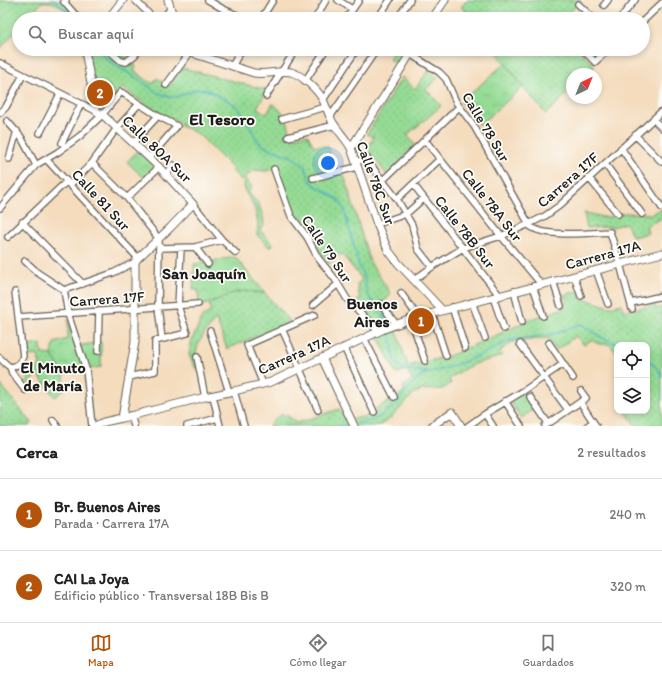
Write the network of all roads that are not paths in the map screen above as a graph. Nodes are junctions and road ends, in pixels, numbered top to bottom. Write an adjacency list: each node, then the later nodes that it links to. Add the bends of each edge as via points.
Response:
1 (123, 0): 21 (street)
2 (135, 0): 22 (street)
3 (168, 0): 18 (street)
4 (208, 0): 25 (street)
5 (273, 0): 26 (street)
6 (326, 0): 27 (street)
7 (338, 0): 19 (street)
8 (359, 0): 19 (street)
9 (390, 0): 29 (street)
10 (410, 0): 30 (street)
11 (608, 0): 17 (street)
12 (636, 0): 33 (street)
13 (65, 1): 20 (street)
14 (442, 1): 31 (street)
15 (662, 3): 34 (street)
16 (578, 4): 32 (street)
17 (604, 5)
18 (170, 9): 23 (street); 24 (street)
19 (352, 9): 28 (street)
20 (74, 12)
21 (114, 12)
22 (147, 12)
23 (168, 12)
24 (171, 12)
25 (230, 12)
26 (265, 12)
27 (319, 12)
28 (350, 12)
29 (382, 12)
30 (402, 12)
31 (436, 12)
32 (587, 12)
33 (625, 12)
34 (650, 15)
35 (86, 56): 63 (street)
36 (116, 56): 37 (street, via 126,62)
37 (134, 56)
38 (186, 56): 54 (street)
39 (201, 56): 50 (street, Calle 78C Sur)
40 (238, 56): 50 (street)
41 (292, 56): 51 (street)
42 (322, 56): 53 (street)
43 (353, 56): 59 (street)
44 (372, 56): 65 (street)
45 (409, 56): 79 (street)
46 (417, 56): 60 (street, Calle 78 Sur, via 446,78)
47 (589, 56): 48 (street, via 595,62)
48 (601, 56)
49 (1, 65): 52 (street, Calle 80A Sur)
50 (232, 66): 51 (street, Calle 78C Sur, via 258,74)
51 (282, 72): 53 (street, Calle 78C Sur, via 294,73); 56 (street)
52 (23, 75): 55 (street, Calle 80A Sur); 62 (street, via 6,107)
53 (306, 81): 59 (street, Calle 78C Sur, via 317,91)
54 (166, 85)
55 (60, 94): 57 (street, Calle 80A Sur); 73 (street)
56 (266, 96)
57 (81, 104): 63 (street, Calle 80A Sur); 77 (street)
58 (139, 104): 63 (street, via 120,92); 64 (street); 70 (street)
59 (324, 104): 65 (street, Calle 78C Sur); 66 (street)
60 (459, 107): 76 (street); 110 (street, Calle 78 Sur, via 474,126)
61 (662, 111): 67 (street, Carrera 17F)
62 (0, 113)
63 (99, 113): 70 (street, Calle 80A Sur); 84 (street, via 80,136)
64 (158, 116): 78 (street); 81 (street, via 177,126)
65 (330, 117): 69 (street, Calle 78C Sur)
66 (282, 119)
67 (653, 119): 71 (street); 74 (street, Carrera 17F)
68 (7, 121): 72 (street)
69 (335, 125): 75 (street); 79 (street, Calle 78C Sur)
70 (117, 128): 78 (street, Calle 80A Sur); 85 (street)
71 (662, 128)
72 (17, 131): 83 (street); 88 (street)
73 (40, 133)
74 (636, 135): 80 (street, Carrera 17F); 86 (street)
75 (288, 137)
76 (425, 140): 82 (street, Calle 78A Sur); 96 (street)
77 (62, 143)
78 (132, 143): 81 (street, Calle 80A Sur)
79 (351, 148): 90 (street, Calle 78C Sur)
80 (621, 148): 87 (street, Carrera 17F); 104 (street)
81 (149, 158): 91 (street, Calle 80A Sur)
82 (440, 158): 98 (street); 111 (street, Calle 78A Sur)
83 (9, 159)
84 (46, 159): 88 (street); 97 (street, Calle 81 Sur)
85 (92, 162): 97 (street); 99 (street)
86 (662, 162)
87 (605, 164): 95 (street, Carrera 17F); 107 (street)
88 (36, 165): 103 (street)
89 (173, 165): 93 (street)
90 (356, 165): 94 (street); 96 (street, via 366,156); 109 (street, Calle 78C Sur)
91 (159, 167): 93 (street, Calle 80A Sur); 99 (street)
92 (274, 169): 131 (street, Calle 79 Sur, via 291,216)
93 (166, 174): 102 (street, Calle 80A Sur)
94 (313, 178)
95 (589, 178): 106 (street); 110 (street, Carrera 17F, via 546,216)
96 (382, 180): 100 (street)
97 (68, 183): 108 (street); 121 (street, Calle 81 Sur)
98 (413, 184): 100 (street); 101 (street, Calle 78B Sur)
99 (127, 198): 113 (street)
100 (398, 198): 105 (street)
101 (424, 198): 105 (street); 118 (street, Calle 78B Sur)
102 (194, 204): 113 (street); 114 (street, Calle 80A Sur)
103 (0, 208)
104 (662, 208)
105 (406, 214): 109 (street); 125 (street, via 412,225 418,249)
106 (618, 214)
107 (642, 214)
108 (22, 222): 112 (street); 130 (street)
109 (377, 224): 128 (street, Calle 78C Sur, via 391,254)
110 (529, 224): 111 (street, Carrera 17F); 124 (street, via 536,230 548,232 610,232)
111 (501, 236): 118 (street, Carrera 17F); 132 (street, Calle 78A Sur)
112 (8, 237)
113 (159, 239): 116 (street); 121 (street)
114 (222, 240): 115 (street); 119 (street, Calle 80A Sur)
115 (195, 247): 117 (street); 123 (street)
116 (159, 248): 117 (street); 147 (street)
117 (181, 248): 145 (street)
118 (463, 248): 125 (street, Carrera 17F); 137 (street, Calle 78B Sur)
119 (236, 253)
120 (662, 253): 124 (street, Carrera 17A)
121 (136, 260): 130 (street, via 113,273); 149 (street)
122 (26, 261): 133 (street, via 38,273)
123 (208, 264)
124 (620, 264): 126 (street, Carrera 17A); 139 (street, via 631,306)
125 (432, 267): 128 (street, Carrera 17F)
126 (596, 270): 127 (street, Carrera 17A); 143 (street)
127 (574, 276): 129 (street, Carrera 17A); 138 (street)
128 (414, 280): 150 (street, Calle 78C Sur)
129 (554, 281): 132 (street, Carrera 17A); 146 (street)
130 (83, 284): 133 (street)
131 (338, 284): 144 (street); 159 (street, Calle 79 Sur, via 347,299)
132 (537, 285): 134 (street, Carrera 17A); 155 (street, Calle 78A Sur)
133 (64, 290): 153 (street)
134 (514, 291): 137 (street, Carrera 17A); 158 (street)
135 (15, 292): 156 (street)
136 (402, 293): 157 (street)
137 (496, 296): 140 (street, Carrera 17A); 161 (street, Calle 78B Sur)
138 (581, 296)
139 (662, 296)
140 (472, 302): 148 (street, Carrera 17A); 164 (street)
141 (198, 304): 145 (street, Carrera 17F)
142 (381, 304): 159 (street)
143 (608, 304)
144 (313, 305)
145 (178, 306): 147 (street, Carrera 17F); 165 (street, via 187,333)
146 (561, 306)
147 (158, 307): 149 (street, Carrera 17F); 165 (street)
148 (452, 307): 150 (street, Carrera 17A); 169 (street)
149 (134, 309): 151 (street, Carrera 17F); 179 (street, via 135,342)
150 (442, 310): 152 (street, Carrera 17A)
151 (99, 311): 153 (street, Carrera 17F); 170 (street)
152 (432, 313): 157 (street, Carrera 17A); 171 (street)
153 (68, 314): 156 (street, Carrera 17F); 202 (street, via 86,369)
154 (315, 315): 160 (street)
155 (544, 316)
156 (19, 317): 177 (street, via 23,358 16,366)
157 (414, 318): 159 (street, Carrera 17A); 175 (street)
158 (522, 322)
159 (387, 327): 163 (street, Carrera 17A)
160 (282, 329): 178 (street); 182 (street, via 247,345)
161 (504, 329)
162 (210, 331): 185 (street)
163 (364, 338): 168 (street, Carrera 17A); 187 (street)
164 (485, 338)
165 (162, 339): 179 (street, via 155,341 155,371)
166 (549, 343): 176 (street)
167 (520, 344): 180 (street)
168 (344, 347): 174 (street, Carrera 17A); 193 (street)
169 (465, 348)
170 (98, 351)
171 (446, 356)
172 (197, 357): 186 (street)
173 (0, 358): 177 (street)
174 (322, 358): 178 (street, Carrera 17A); 208 (street)
175 (425, 361)
176 (563, 364): 180 (street); 181 (street)
177 (10, 367): 183 (street)
178 (300, 368): 182 (street, Carrera 17A); 191 (street)
179 (129, 377): 196 (street)
180 (544, 377): 189 (street); 192 (street)
181 (573, 378)
182 (263, 384): 185 (street, Carrera 17A)
183 (25, 390)
184 (581, 391): 190 (street, via 586,398)
185 (232, 392): 186 (street, Carrera 17A); 207 (street)
186 (209, 396): 195 (street, Carrera 17A); 197 (street)
187 (394, 397)
188 (530, 397): 200 (street)
189 (504, 401): 194 (street); 213 (street)
190 (580, 402): 192 (street); 199 (street)
191 (318, 410)
192 (568, 410): 200 (street)
193 (374, 412)
194 (485, 414): 211 (street); 212 (street)
195 (130, 416): 196 (street, Carrera 17A); 204 (street)
196 (122, 418): 203 (street, Carrera 17A)
197 (218, 418): 205 (street); 206 (street)
198 (53, 420): 201 (street)
199 (594, 424): 214 (street)
200 (546, 425)
201 (57, 426)
202 (92, 426)
203 (95, 426)
204 (134, 426)
205 (187, 426)
206 (220, 426)
207 (244, 426)
208 (354, 426)
209 (432, 426): 210 (street, via 452,412)
210 (461, 426)
211 (468, 426)
212 (493, 426)
213 (522, 426)
214 (587, 426)

